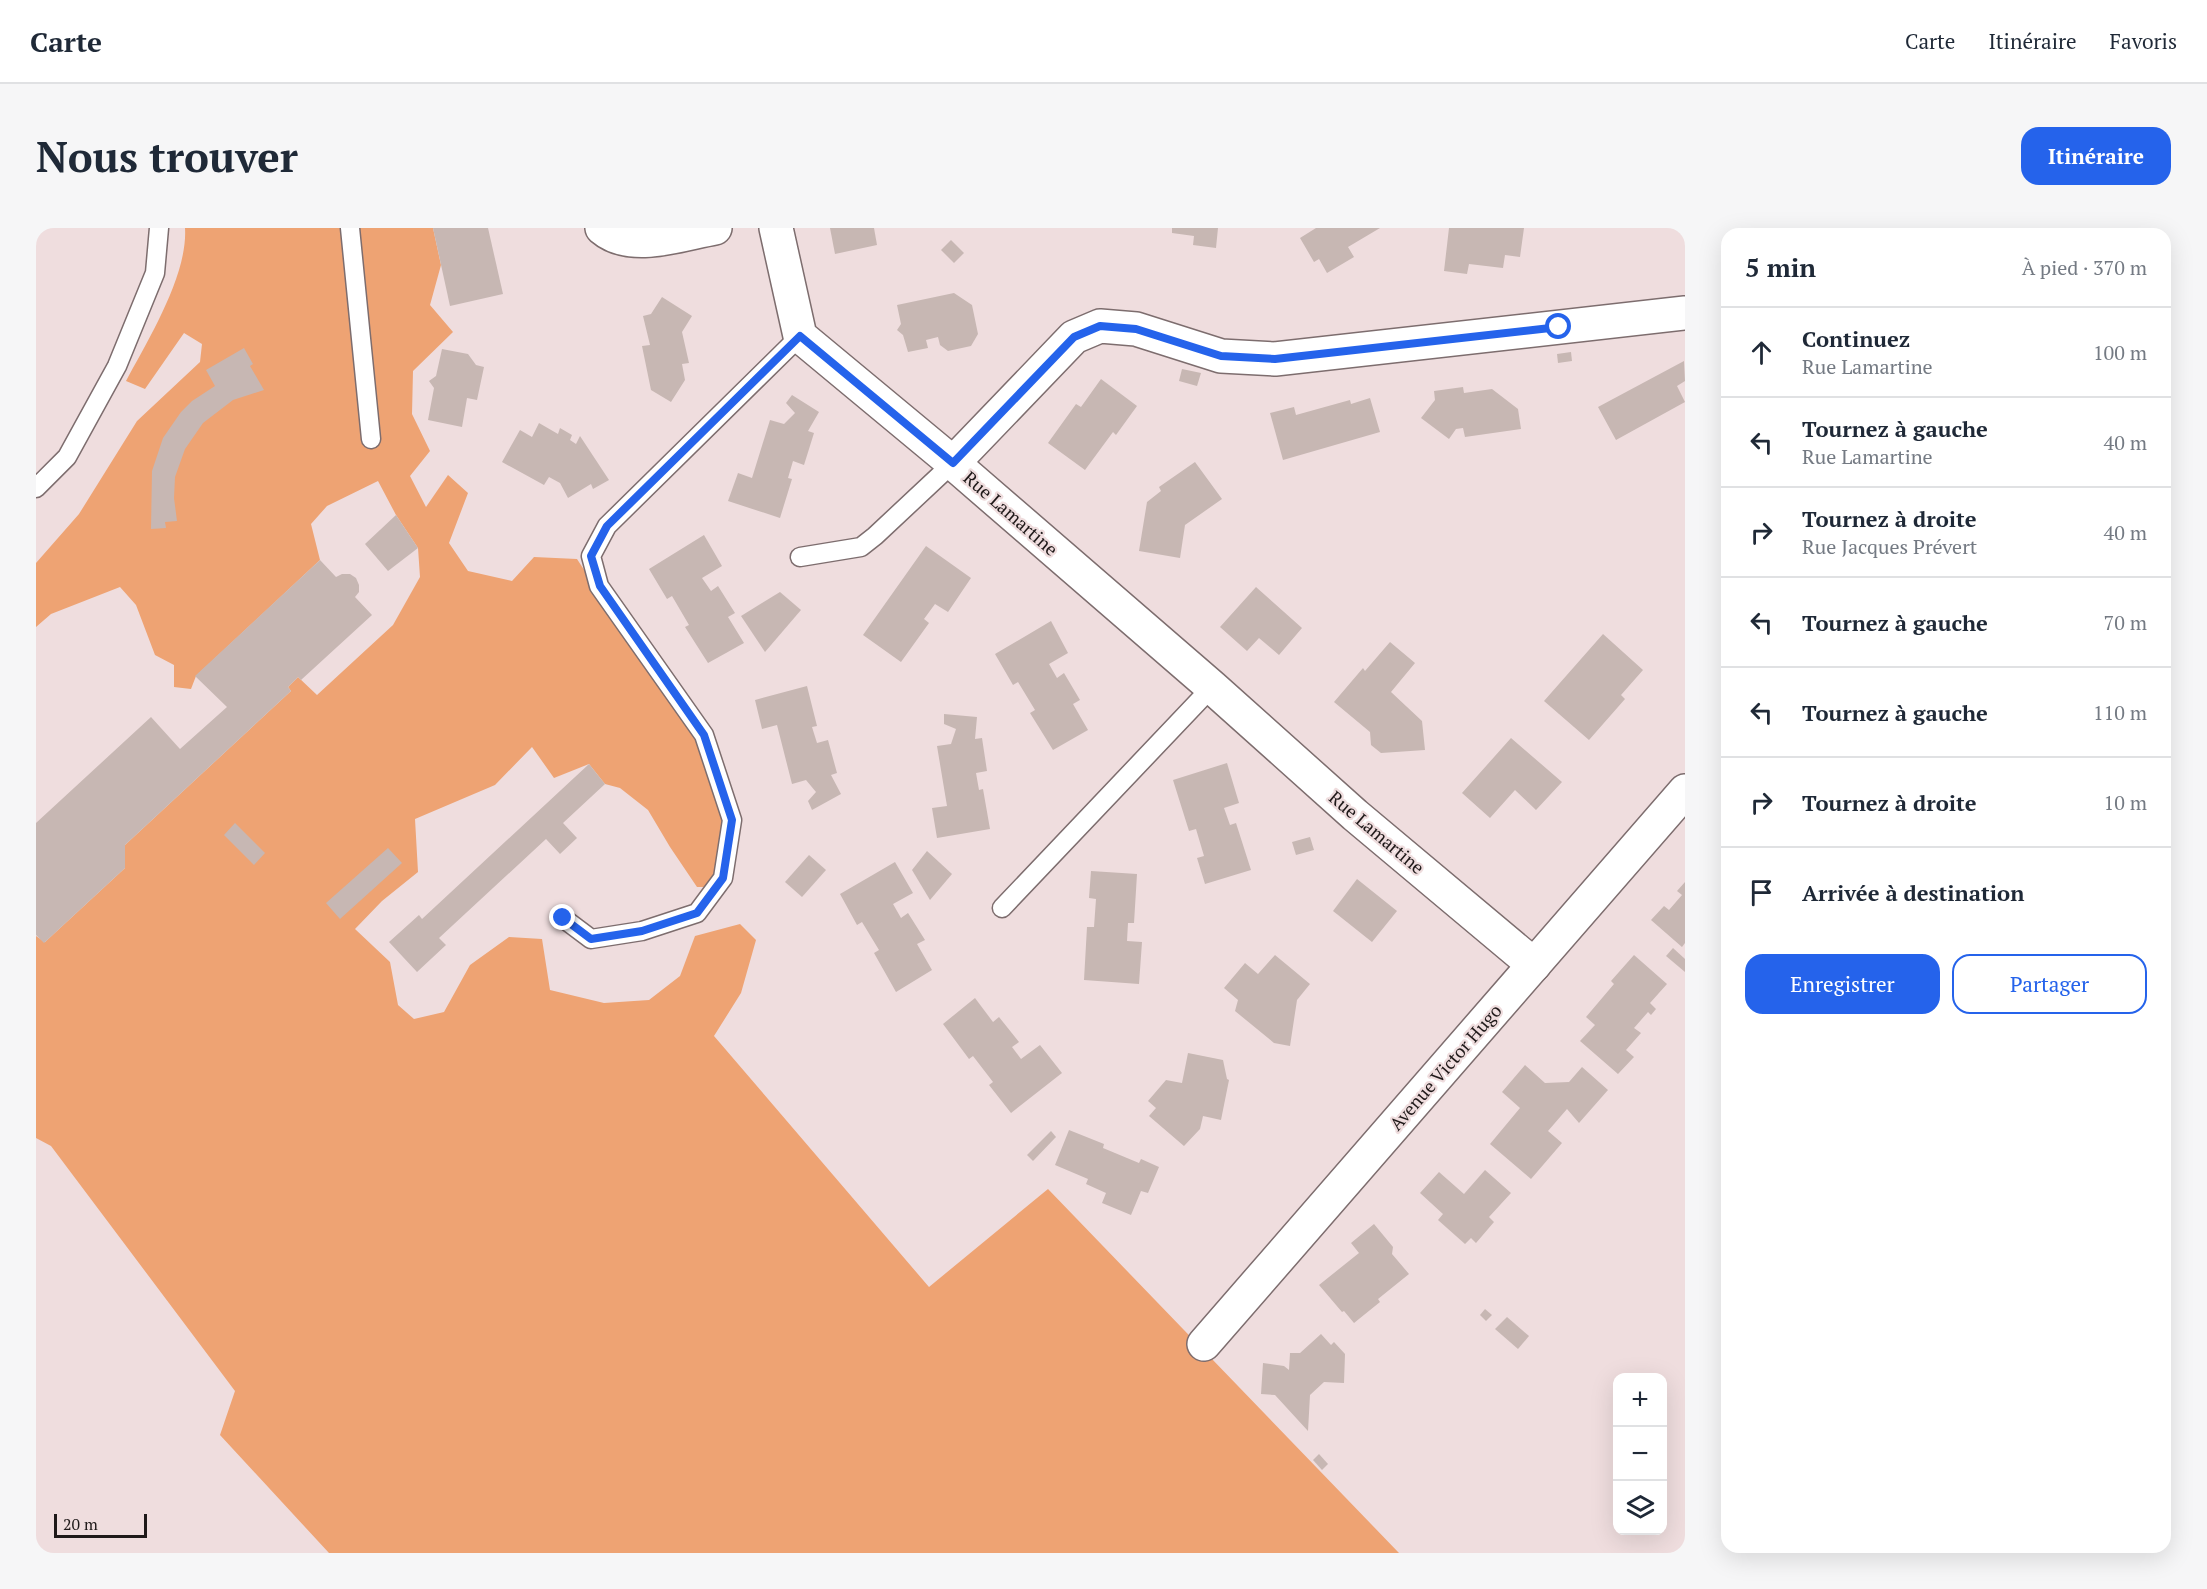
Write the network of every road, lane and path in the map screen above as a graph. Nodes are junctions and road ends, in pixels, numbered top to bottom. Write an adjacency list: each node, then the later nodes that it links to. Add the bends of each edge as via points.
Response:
1 (159, 228): 10 (lane, via 155,273 117,366 67,458)
2 (350, 228): 8 (lane)
3 (602, 228): 4 (street, via 611,236 639,242)
4 (715, 228)
5 (776, 228): 7 (street)
6 (1685, 313): 9 (street, Rue Lamartine, via 1275,359 1221,356 1136,329 1100,326 1074,337)
7 (800, 336): 9 (street); 15 (lane, via 607,526 591,556 600,586 704,735 732,820 723,878 697,913 642,931 591,939)
8 (371, 439)
9 (953, 463): 11 (lane, via 861,547); 12 (street, Rue Lamartine)
10 (36, 488)
11 (800, 557)
12 (1212, 687): 14 (lane); 16 (street, Rue Lamartine, via 1355,815)
13 (1685, 791): 16 (street, Avenue Victor Hugo)
14 (1002, 908)
15 (563, 918)
16 (1534, 965): 17 (street, Avenue Victor Hugo)
17 (1204, 1344)

